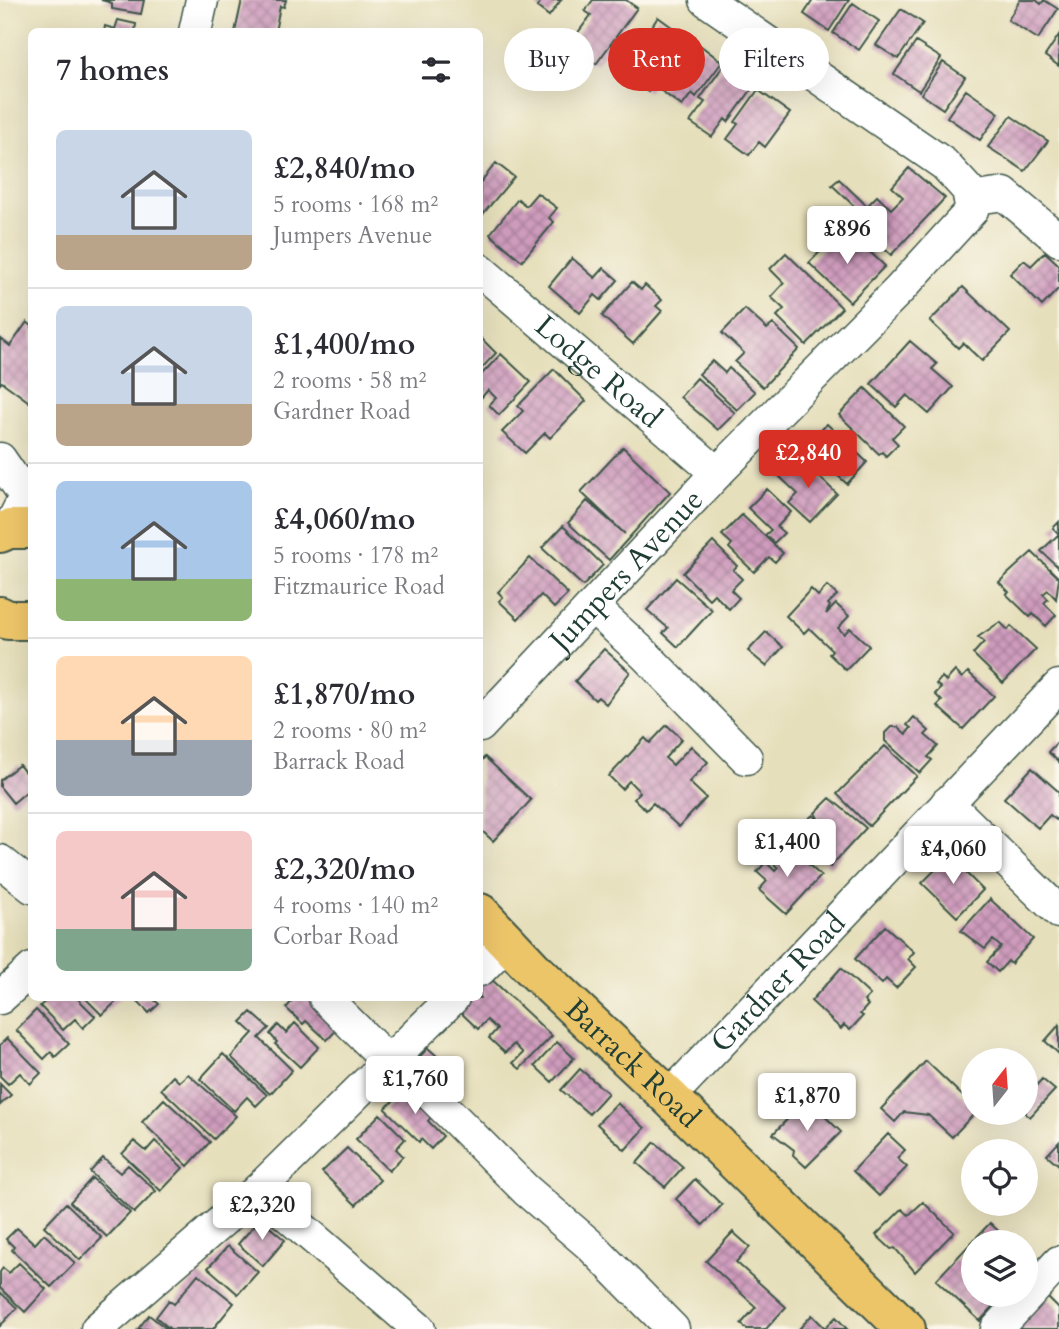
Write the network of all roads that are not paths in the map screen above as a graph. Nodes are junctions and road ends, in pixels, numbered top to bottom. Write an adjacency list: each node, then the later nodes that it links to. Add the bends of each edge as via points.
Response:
1 (202, 0): 3 (street)
2 (706, 0): 4 (street, via 944,164 968,190)
3 (196, 28)
4 (970, 199): 5 (street, via 1004,194); 8 (street, Jumpers Avenue, via 972,210 899,290)
5 (1059, 240)
6 (483, 274): 8 (street, Lodge Road)
7 (0, 459): 9 (street)
8 (718, 472): 10 (street, Jumpers Avenue)
9 (19, 514)
10 (593, 607): 14 (street, Jumpers Avenue); 15 (street)
11 (0, 616): 12 (main road)
12 (28, 620)
13 (1059, 687): 16 (street, Gardner Road)
14 (483, 723)
15 (746, 758)
16 (947, 803): 19 (street); 28 (street, Gardner Road)
17 (0, 861): 18 (street)
18 (28, 884)
19 (1059, 912)
20 (483, 916): 21 (main road, Barrack Road)
21 (507, 942): 22 (street); 28 (main road, Barrack Road)
22 (483, 967)
23 (28, 973): 24 (street)
24 (0, 998)
25 (328, 1001): 27 (street)
26 (450, 1001): 27 (street)
27 (391, 1059): 29 (street); 33 (street)
28 (669, 1097): 34 (main road, Barrack Road)
29 (258, 1190): 31 (street); 32 (street)
30 (1059, 1262): 35 (street)
31 (97, 1329)
32 (419, 1329)
33 (673, 1329)
34 (906, 1329)
35 (997, 1329)

